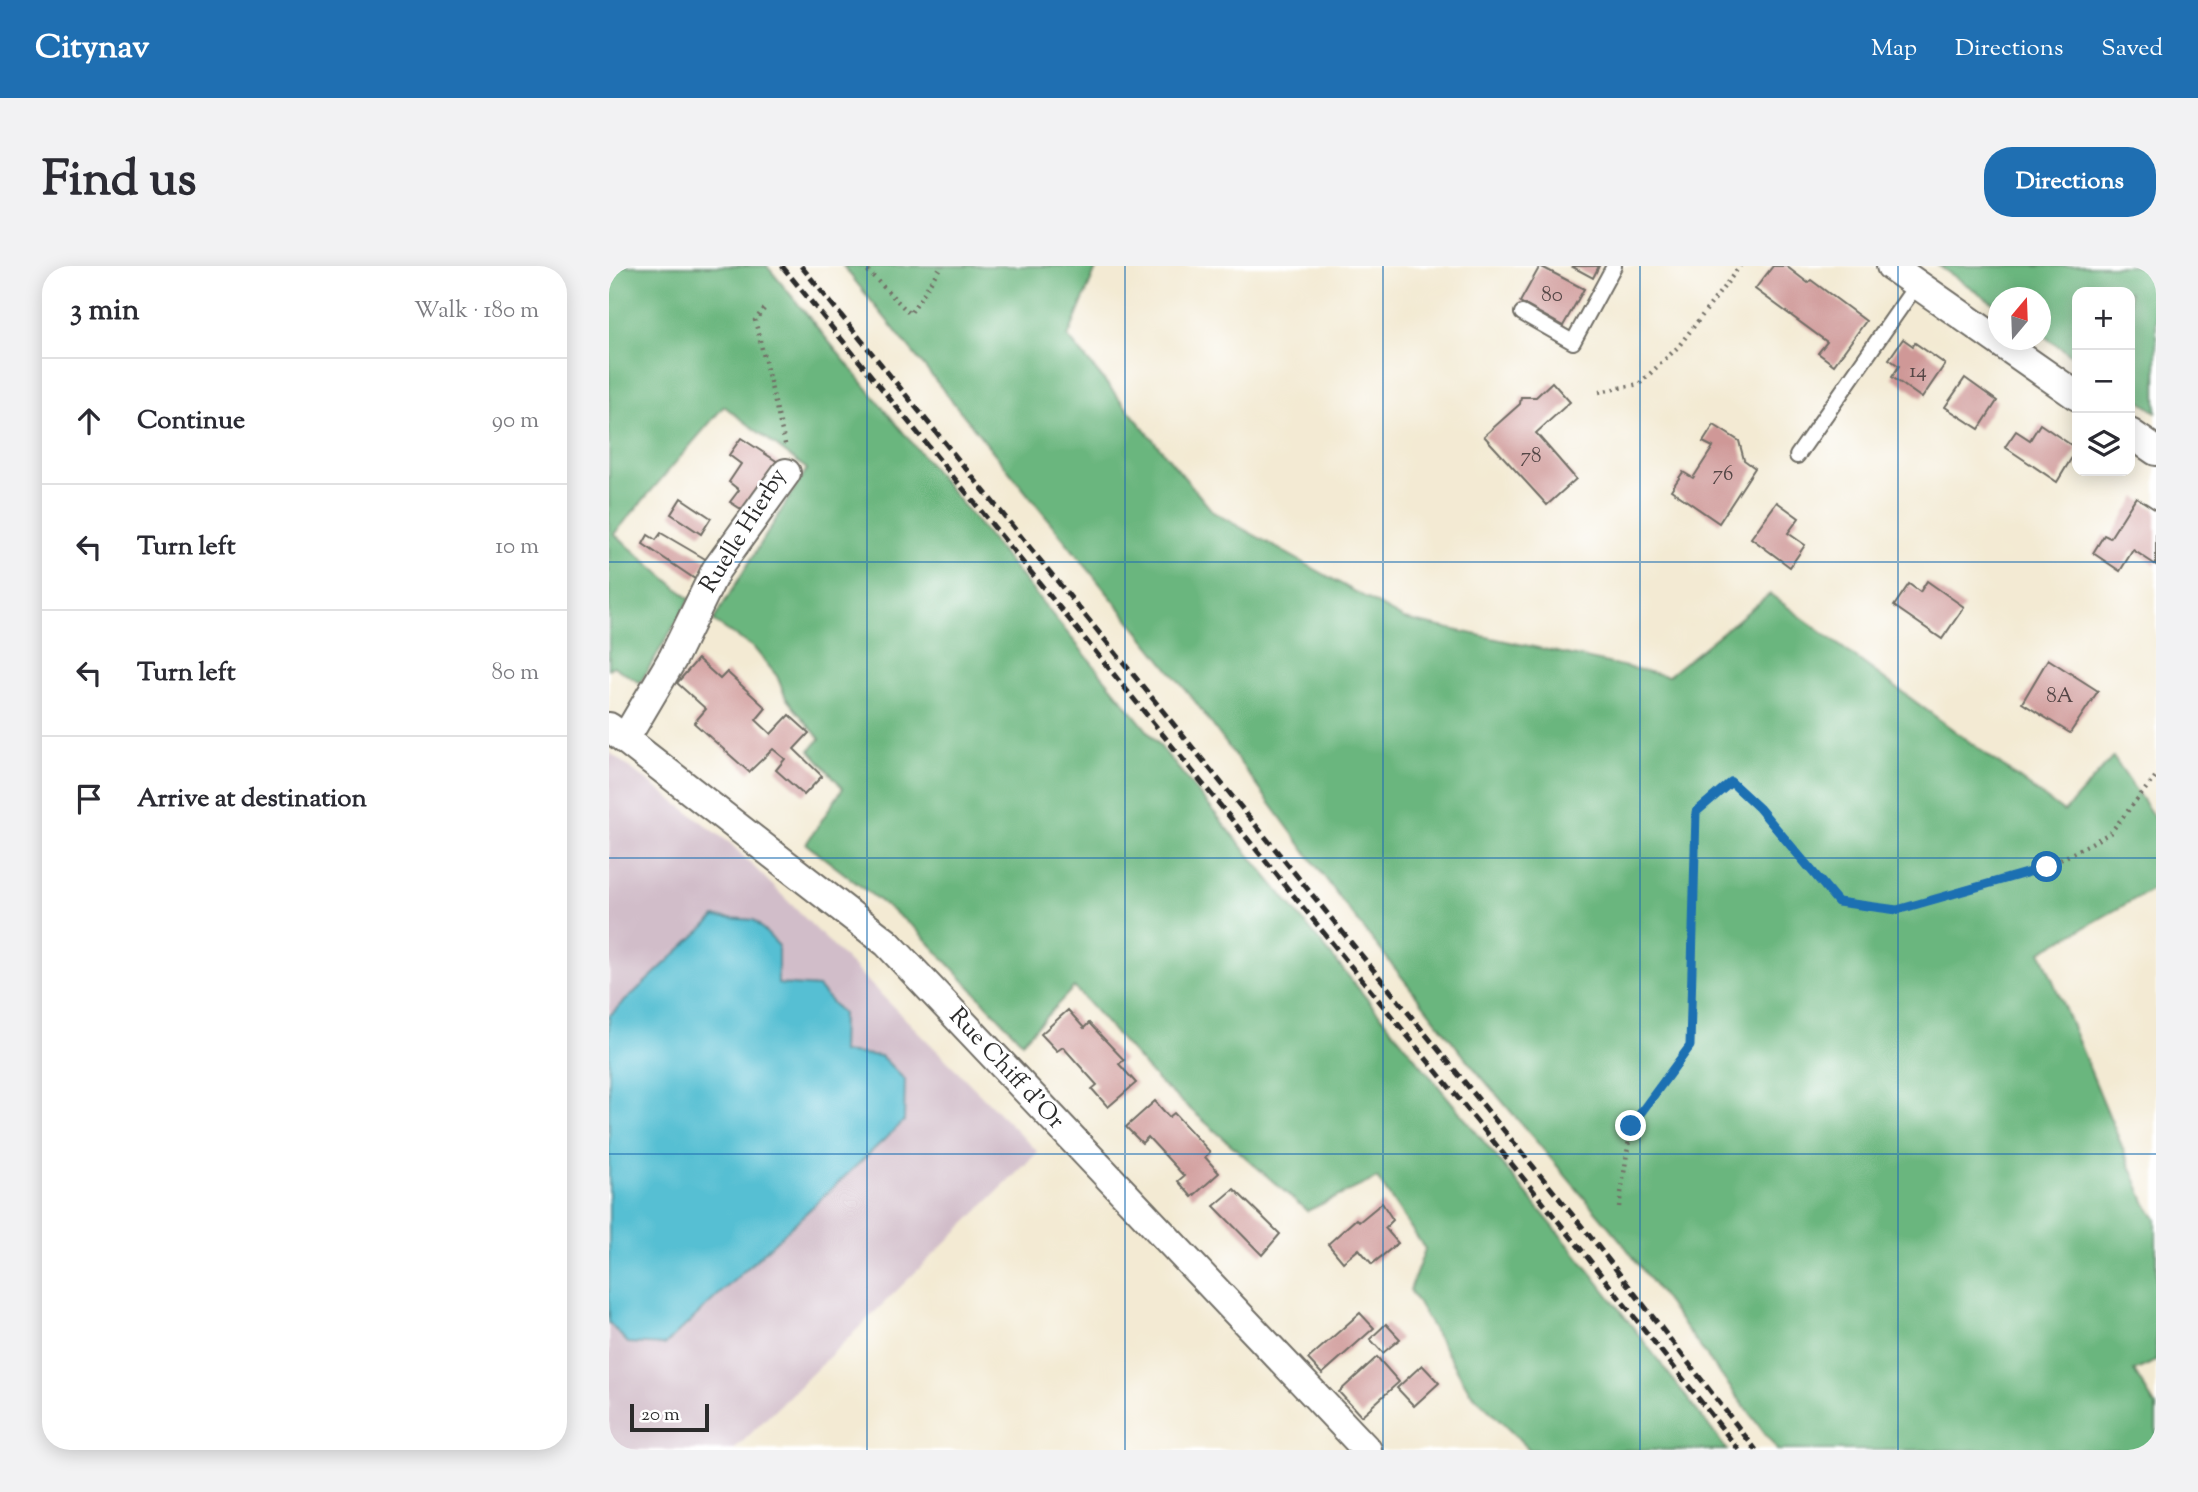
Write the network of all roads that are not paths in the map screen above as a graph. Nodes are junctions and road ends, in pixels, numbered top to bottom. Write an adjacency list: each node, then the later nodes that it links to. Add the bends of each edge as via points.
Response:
1 (1614, 266): 4 (lane, via 1573,342)
2 (1891, 266): 3 (street)
3 (1917, 284): 5 (street); 8 (lane)
4 (1522, 313)
5 (2072, 392)
6 (2135, 436): 7 (street)
7 (2156, 451)
8 (1797, 456)
9 (786, 473): 10 (street, Ruelle Hierby, via 716,570 673,658)
10 (617, 733): 11 (street, Rue Chiff d'Or, via 887,943)
11 (1367, 1450)

